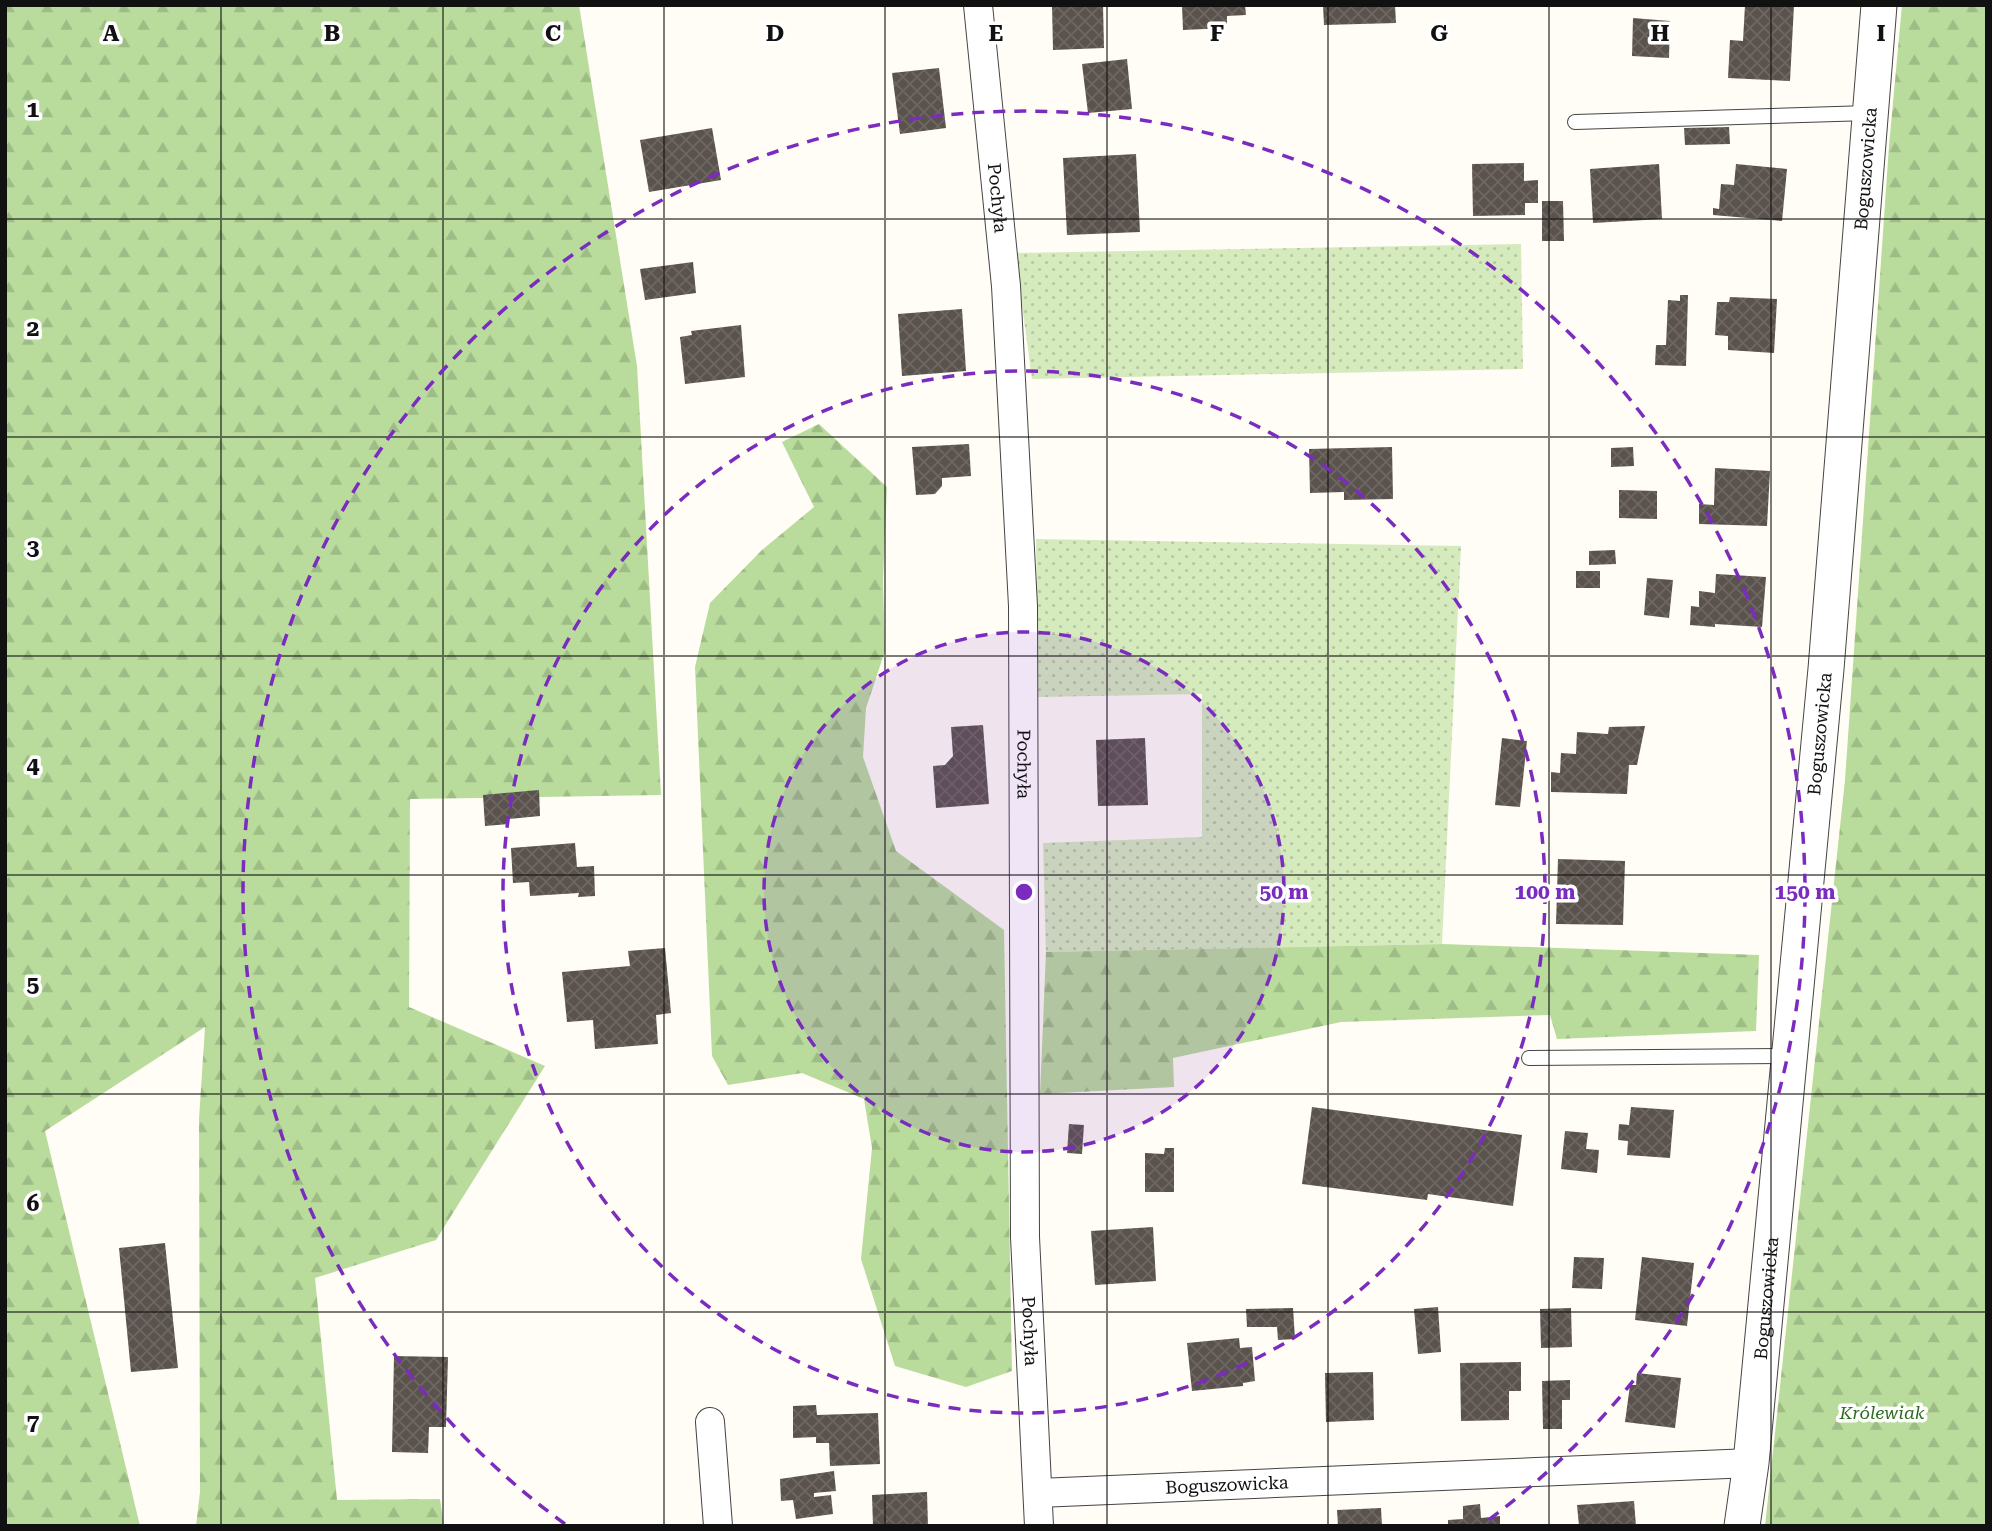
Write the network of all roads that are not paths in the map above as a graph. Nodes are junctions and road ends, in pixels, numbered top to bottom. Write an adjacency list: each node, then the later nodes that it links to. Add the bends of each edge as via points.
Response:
1 (978, 5): 9 (street, Pochyła, via 1006,286 1023,606 1025,1237)
2 (1879, 5): 3 (street, Boguszowicka)
3 (1870, 113): 4 (lane); 5 (street, Boguszowicka, via 1826,669)
4 (1575, 122)
5 (1789, 1056): 6 (lane); 8 (street, Boguszowicka)
6 (1529, 1058)
7 (710, 1422): 10 (street)
8 (1751, 1463): 9 (street, Boguszowicka); 12 (street, Boguszowicka)
9 (1038, 1493): 11 (street, Pochyła)
10 (718, 1526)
11 (1039, 1526)
12 (1742, 1526)

